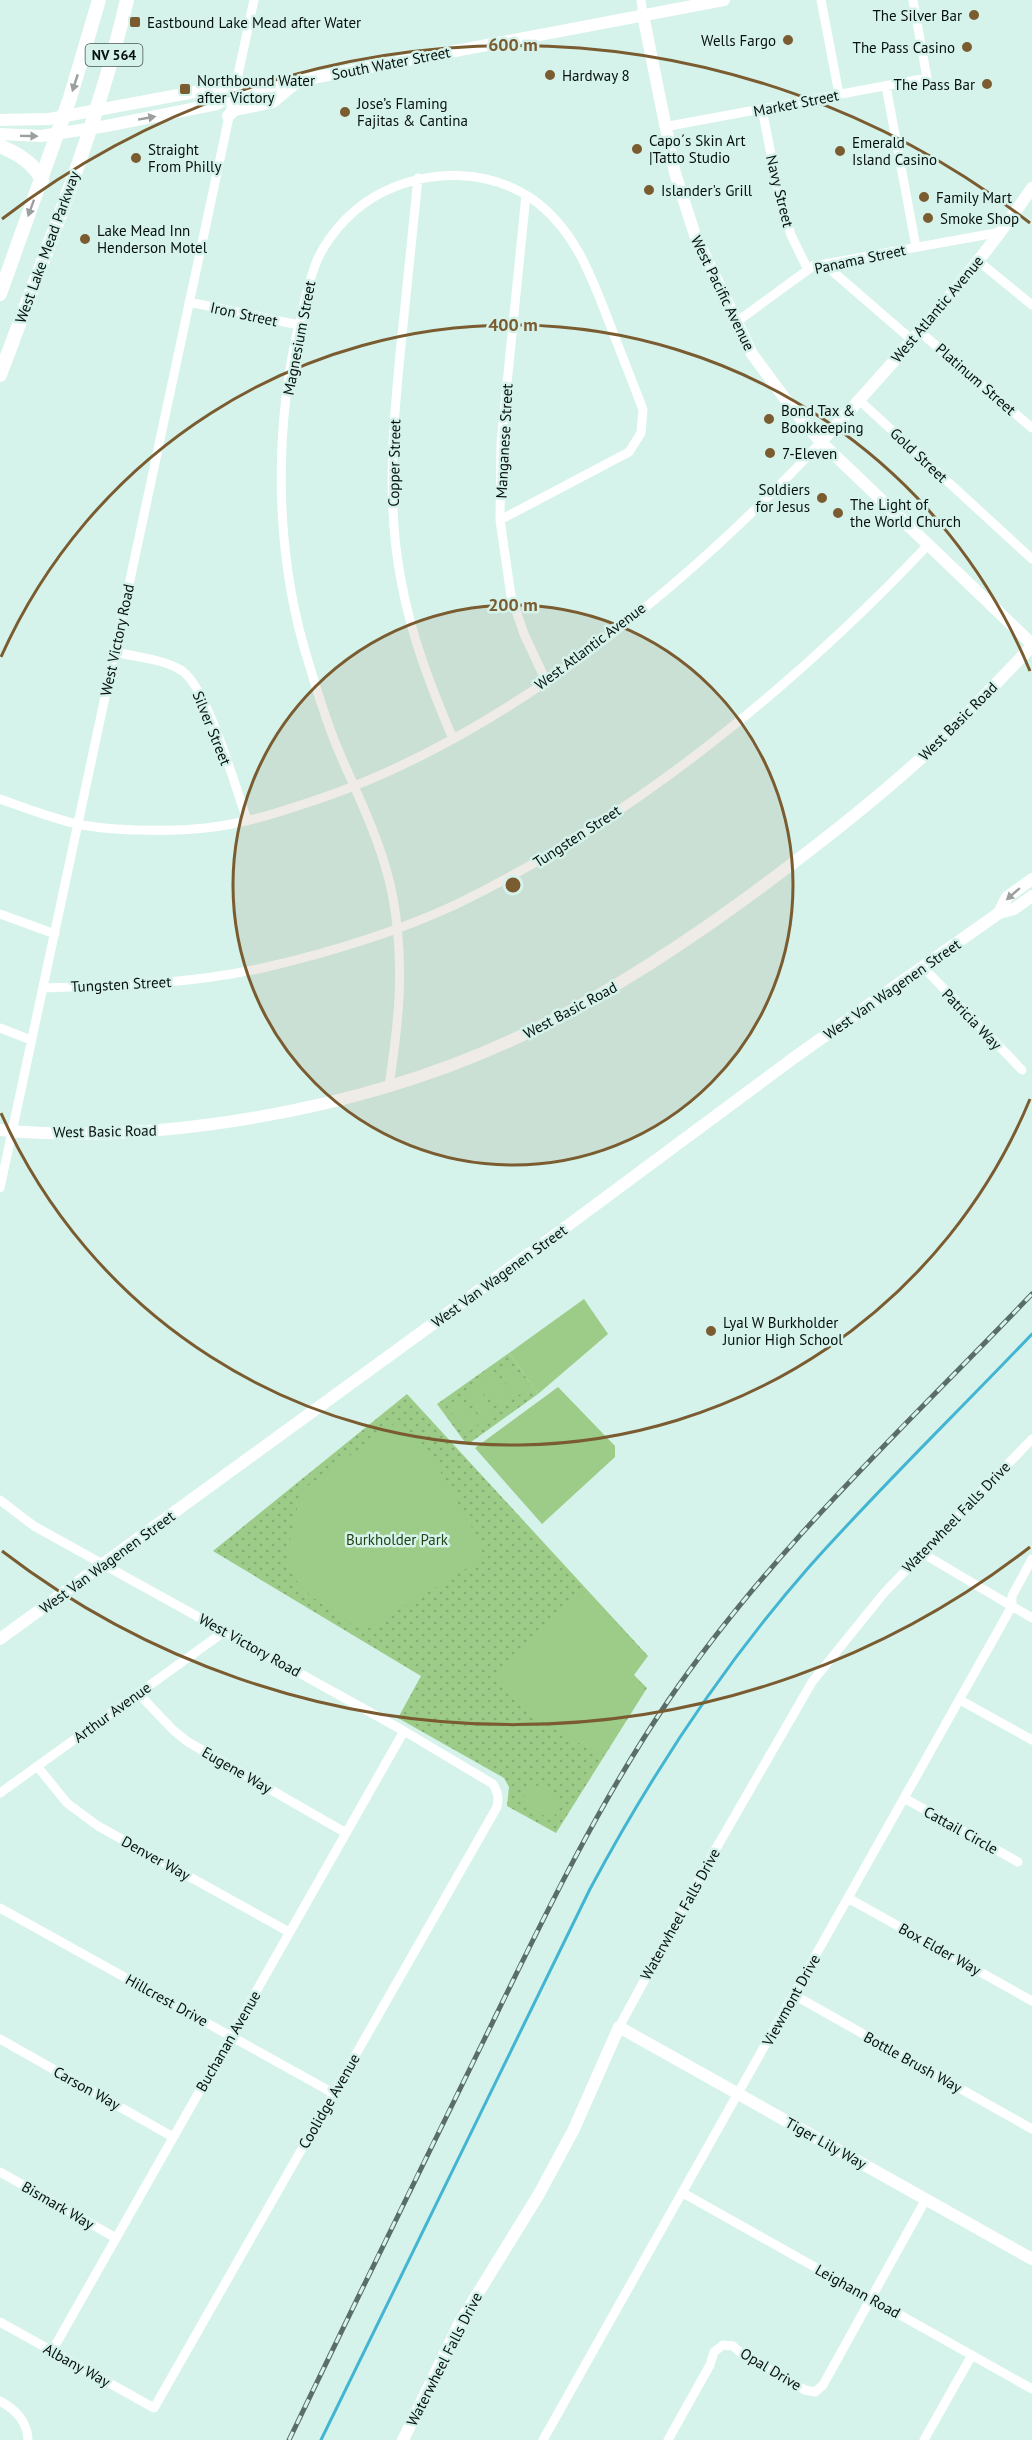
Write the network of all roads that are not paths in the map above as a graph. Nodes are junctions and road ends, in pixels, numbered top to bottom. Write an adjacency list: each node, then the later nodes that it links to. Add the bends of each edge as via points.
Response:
1 (99, 0): 17 (main road, NV 564, one-way to 17)
2 (127, 0): 15 (main road, NV 564, via 117,46)
3 (254, 0): 11 (street, West Victory Road)
4 (640, 0): 8 (street)
5 (724, 0): 8 (street, South Water Street)
6 (821, 0): 12 (street)
7 (913, 0): 10 (street, Market Street, via 927,78)
8 (643, 15): 9 (street, South Water Street); 18 (street, West Pacific Avenue)
9 (298, 81): 11 (street, South Water Street); 14 (street, via 273,102 235,110)
10 (886, 86): 12 (street, Market Street); 26 (street)
11 (234, 93): 14 (street, West Victory Road); 15 (street, South Water Street, one-way to 11, via 217,104); 15 (street, South Water Street, via 221,87)
12 (839, 94): 13 (street, Market Street)
13 (762, 109): 18 (street, Market Street); 29 (street, Navy Street, via 780,200)
14 (228, 116): 31 (street, West Victory Road)
15 (90, 118): 17 (street, South Water Street); 17 (street); 36 (main road, West Lake Mead Parkway / NV 564)
16 (0, 120): 17 (street)
17 (64, 126): 19 (street, one-way to 17, via 40,136); 22 (main road, West Lake Mead Parkway / NV 564)
18 (664, 127): 33 (street, West Pacific Avenue, via 695,235)
19 (0, 134)
20 (0, 146): 22 (main road, via 29,162)
21 (418, 178): 24 (street, Magnesium Street, via 464,174 505,184); 34 (street, Magnesium Street, via 374,196 348,216 328,240 317,260); 46 (street, Copper Street, via 393,420 392,502 408,616)
22 (42, 180): 30 (main road, West Lake Mead Parkway / NV 564, one-way to 30)
23 (1032, 188): 25 (street, West Atlantic Avenue)
24 (526, 195): 40 (street, Manganese Street, via 501,443); 40 (street, Magnesium Street, via 568,232 588,268 644,410 641,433 629,452)
25 (1000, 232): 26 (street, Panama Street); 27 (street, West Atlantic Avenue)
26 (916, 247): 28 (street, Panama Street)
27 (977, 260): 32 (street); 35 (street, West Atlantic Avenue)
28 (824, 264): 29 (street, Panama Street); 35 (street, Platinum Street)
29 (808, 270): 33 (street, Panama Street)
30 (0, 294)
31 (189, 302): 34 (street, Iron Street); 44 (street, West Victory Road)
32 (1032, 305)
33 (735, 323): 39 (street, West Pacific Avenue, via 752,354)
34 (299, 325): 47 (street, Magnesium Street, via 289,372 283,434 287,559 307,660)
35 (916, 335): 37 (street, West Atlantic Avenue); 38 (street, Platinum Street)
36 (0, 375)
37 (860, 400): 39 (street, West Atlantic Avenue); 42 (street, Gold Street)
38 (1032, 428)
39 (821, 442): 41 (street, West Pacific Avenue); 45 (street, West Atlantic Avenue, via 708,554)
40 (500, 520): 45 (street, Manganese Street, via 511,596)
41 (928, 545): 43 (street, West Pacific Avenue); 55 (street, Tungsten Street, via 801,668 623,807 532,865)
42 (1032, 559)
43 (1032, 645): 62 (street, West Basic Road, via 929,751 850,819 695,935 608,990 529,1032 443,1069)
44 (115, 652): 49 (street, Silver Street, via 163,663 187,675 205,704); 50 (street, West Victory Road)
45 (546, 681): 46 (street, West Atlantic Avenue)
46 (453, 740): 47 (street, West Atlantic Avenue)
47 (355, 787): 49 (street, West Atlantic Avenue); 55 (street, Magnesium Street, via 385,862)
48 (0, 799): 50 (street, West Atlantic Avenue)
49 (247, 820): 50 (street, West Atlantic Avenue, via 205,828 149,830)
50 (78, 824): 56 (street, West Victory Road)
51 (1032, 879): 53 (street, West Van Wagenen Street, one-way to 53, via 1007,897)
52 (1032, 896): 53 (street, West Van Wagenen Street, via 1014,909)
53 (999, 913): 57 (street, West Van Wagenen Street)
54 (0, 914): 56 (street)
55 (398, 928): 58 (street, Tungsten Street, via 266,968 208,978 141,986); 62 (street, Magnesium Street, via 399,1021)
56 (55, 934): 58 (street, West Victory Road)
57 (922, 967): 61 (street, Patricia Way); 69 (street, West Van Wagenen Street)
58 (43, 988): 60 (street, West Victory Road)
59 (0, 1028): 60 (street)
60 (31, 1040): 63 (street, West Victory Road)
61 (1022, 1070)
62 (390, 1086): 63 (street, West Basic Road, via 276,1116 172,1130 94,1135)
63 (6, 1131): 64 (street, West Victory Road)
64 (0, 1188)
65 (1032, 1439): 67 (street, Waterwheel Falls Drive)
66 (0, 1500): 69 (street, West Victory Road, via 34,1526)
67 (922, 1553): 70 (street); 89 (street, Waterwheel Falls Drive, via 852,1631 806,1691)
68 (1032, 1559): 70 (street, Viewmont Drive, via 1012,1596)
69 (104, 1565): 72 (street, West Victory Road); 73 (street, West Van Wagenen Street)
70 (1012, 1606): 71 (street); 75 (street, Viewmont Drive)
71 (1032, 1618)
72 (225, 1631): 74 (street, Arthur Avenue); 76 (street, West Victory Road)
73 (0, 1639)
74 (138, 1693): 78 (street, Arthur Avenue); 82 (street, Eugene Way, via 188,1742)
75 (960, 1700): 77 (street); 81 (street, Viewmont Drive)
76 (404, 1731): 79 (street, West Victory Road, via 493,1784); 82 (street, Buchanan Avenue)
77 (1032, 1740)
78 (37, 1766): 80 (street, Arthur Avenue); 86 (street, Denver Way, via 67,1803 98,1826)
79 (498, 1792): 92 (street, Coolidge Avenue, via 497,1807)
80 (0, 1793)
81 (904, 1798): 83 (street, Cattail Circle); 84 (street, Viewmont Drive)
82 (346, 1833): 86 (street, Buchanan Avenue)
83 (1018, 1862)
84 (848, 1898): 87 (street, Viewmont Drive); 88 (street, Box Elder Way)
85 (0, 1908): 90 (street, Hillcrest Drive)
86 (289, 1932): 90 (street, Buchanan Avenue)
87 (794, 1995): 93 (street, Viewmont Drive); 94 (street, Bottle Brush Way)
88 (1032, 2001)
89 (619, 2027): 93 (street, Tiger Lily Way); 109 (street, Waterwheel Falls Drive, via 574,2130 459,2324)
90 (231, 2035): 92 (street, Hillcrest Drive); 95 (street, Buchanan Avenue)
91 (0, 2039): 95 (street, Carson Way)
92 (333, 2093): 107 (street, Coolidge Avenue)
93 (738, 2094): 97 (street, Viewmont Drive); 98 (street, Tiger Lily Way)
94 (1032, 2129)
95 (173, 2137): 99 (street, Buchanan Avenue)
96 (0, 2172): 99 (street, Bismark Way)
97 (683, 2193): 101 (street, Leighann Road); 110 (street, Viewmont Drive)
98 (926, 2199): 100 (street, Tiger Lily Way); 101 (street, Opal Drive)
99 (116, 2238): 103 (street, Buchanan Avenue)
100 (1032, 2259)
101 (871, 2298): 104 (street, Leighann Road); 111 (street, Opal Drive, via 824,2385 815,2392 805,2390 733,2346 723,2345 714,2352)
102 (0, 2322): 103 (street, Albany Way)
103 (52, 2351): 107 (street, Albany Way)
104 (972, 2355): 105 (street, Leighann Road); 112 (street)
105 (1032, 2389)
106 (0, 2401): 108 (street, via 14,2409 27,2427)
107 (154, 2408)
108 (28, 2440)
109 (404, 2440)
110 (543, 2440)
111 (668, 2440)
112 (924, 2440)

